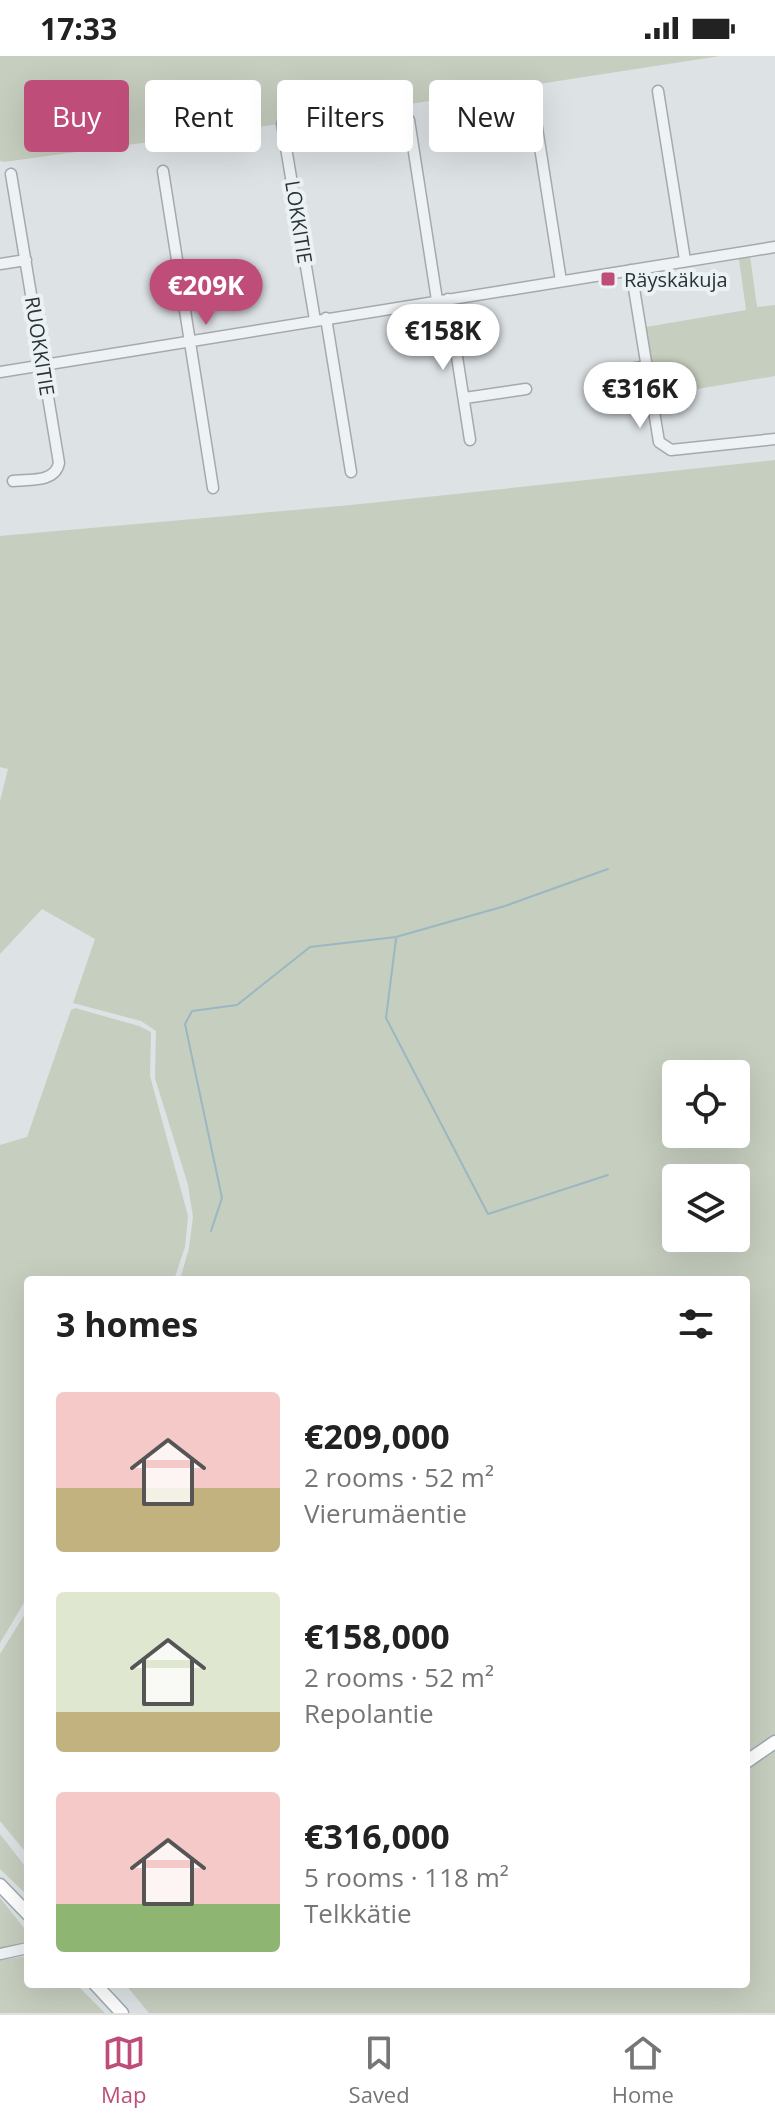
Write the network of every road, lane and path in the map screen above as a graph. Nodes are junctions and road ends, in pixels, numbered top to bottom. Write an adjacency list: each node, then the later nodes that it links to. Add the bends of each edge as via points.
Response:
1 (658, 91): 9 (street)
2 (413, 141): 13 (street)
3 (288, 152): 14 (street, LOKKITIE)
4 (541, 152): 12 (street)
5 (163, 171): 15 (street)
6 (11, 174): 8 (street, RUOKKITIE)
7 (775, 247): 9 (street)
8 (26, 260): 10 (street); 16 (street, RUOKKITIE)
9 (685, 260): 11 (street)
10 (0, 264)
11 (631, 270): 12 (street); 17 (street)
12 (561, 281): 13 (street)
13 (443, 300): 14 (street); 21 (street)
14 (321, 319): 15 (street); 24 (street, LOKKITIE)
15 (191, 340): 16 (street); 26 (street)
16 (44, 364): 18 (street); 25 (street, RUOKKITIE, via 58,469 51,477)
17 (647, 366): 19 (street); 22 (street, via 662,447)
18 (0, 372)
19 (598, 375)
20 (526, 389): 21 (street)
21 (465, 398): 23 (street)
22 (775, 439)
23 (470, 440)
24 (351, 472)
25 (13, 481)
26 (213, 488)
27 (775, 1742): 28 (main road)
28 (750, 1759)
29 (0, 1885): 30 (main road)
30 (24, 1910)
31 (24, 1949): 32 (street)
32 (0, 1954)
33 (99, 1988): 34 (main road)
34 (122, 2013)

